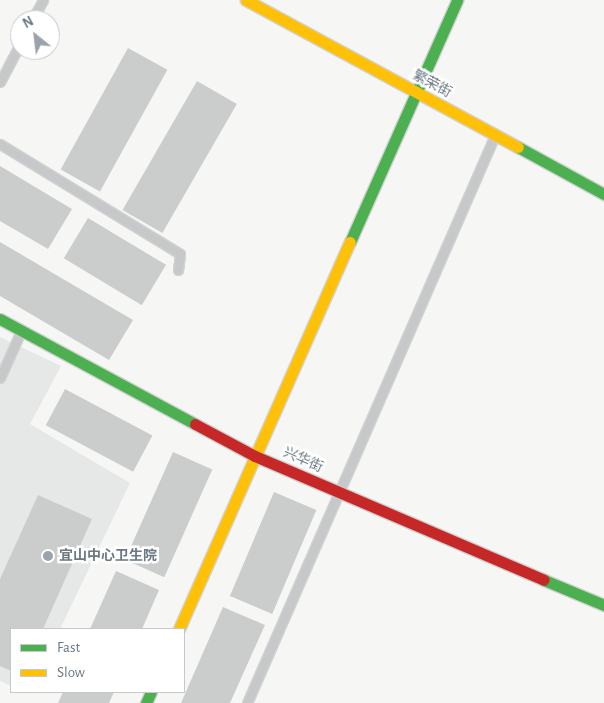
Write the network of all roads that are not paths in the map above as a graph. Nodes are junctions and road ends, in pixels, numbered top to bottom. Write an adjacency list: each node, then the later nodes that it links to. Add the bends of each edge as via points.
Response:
1 (246, 0): 5 (street, 繁荣街)
2 (457, 0): 5 (street)
3 (12, 60): 4 (lane)
4 (0, 82)
5 (416, 92): 6 (street, 繁荣街); 13 (street)
6 (495, 135): 8 (street, 繁荣街); 14 (lane)
7 (0, 144): 9 (lane, via 180,254)
8 (604, 194)
9 (178, 270)
10 (0, 319): 11 (street, 兴华街)
11 (21, 331): 12 (lane); 13 (street, 兴华街)
12 (0, 378)
13 (255, 456): 14 (street, 兴华街); 16 (street)
14 (340, 493): 15 (street, 兴华街); 17 (lane)
15 (604, 605)
16 (179, 628)
17 (247, 703)

